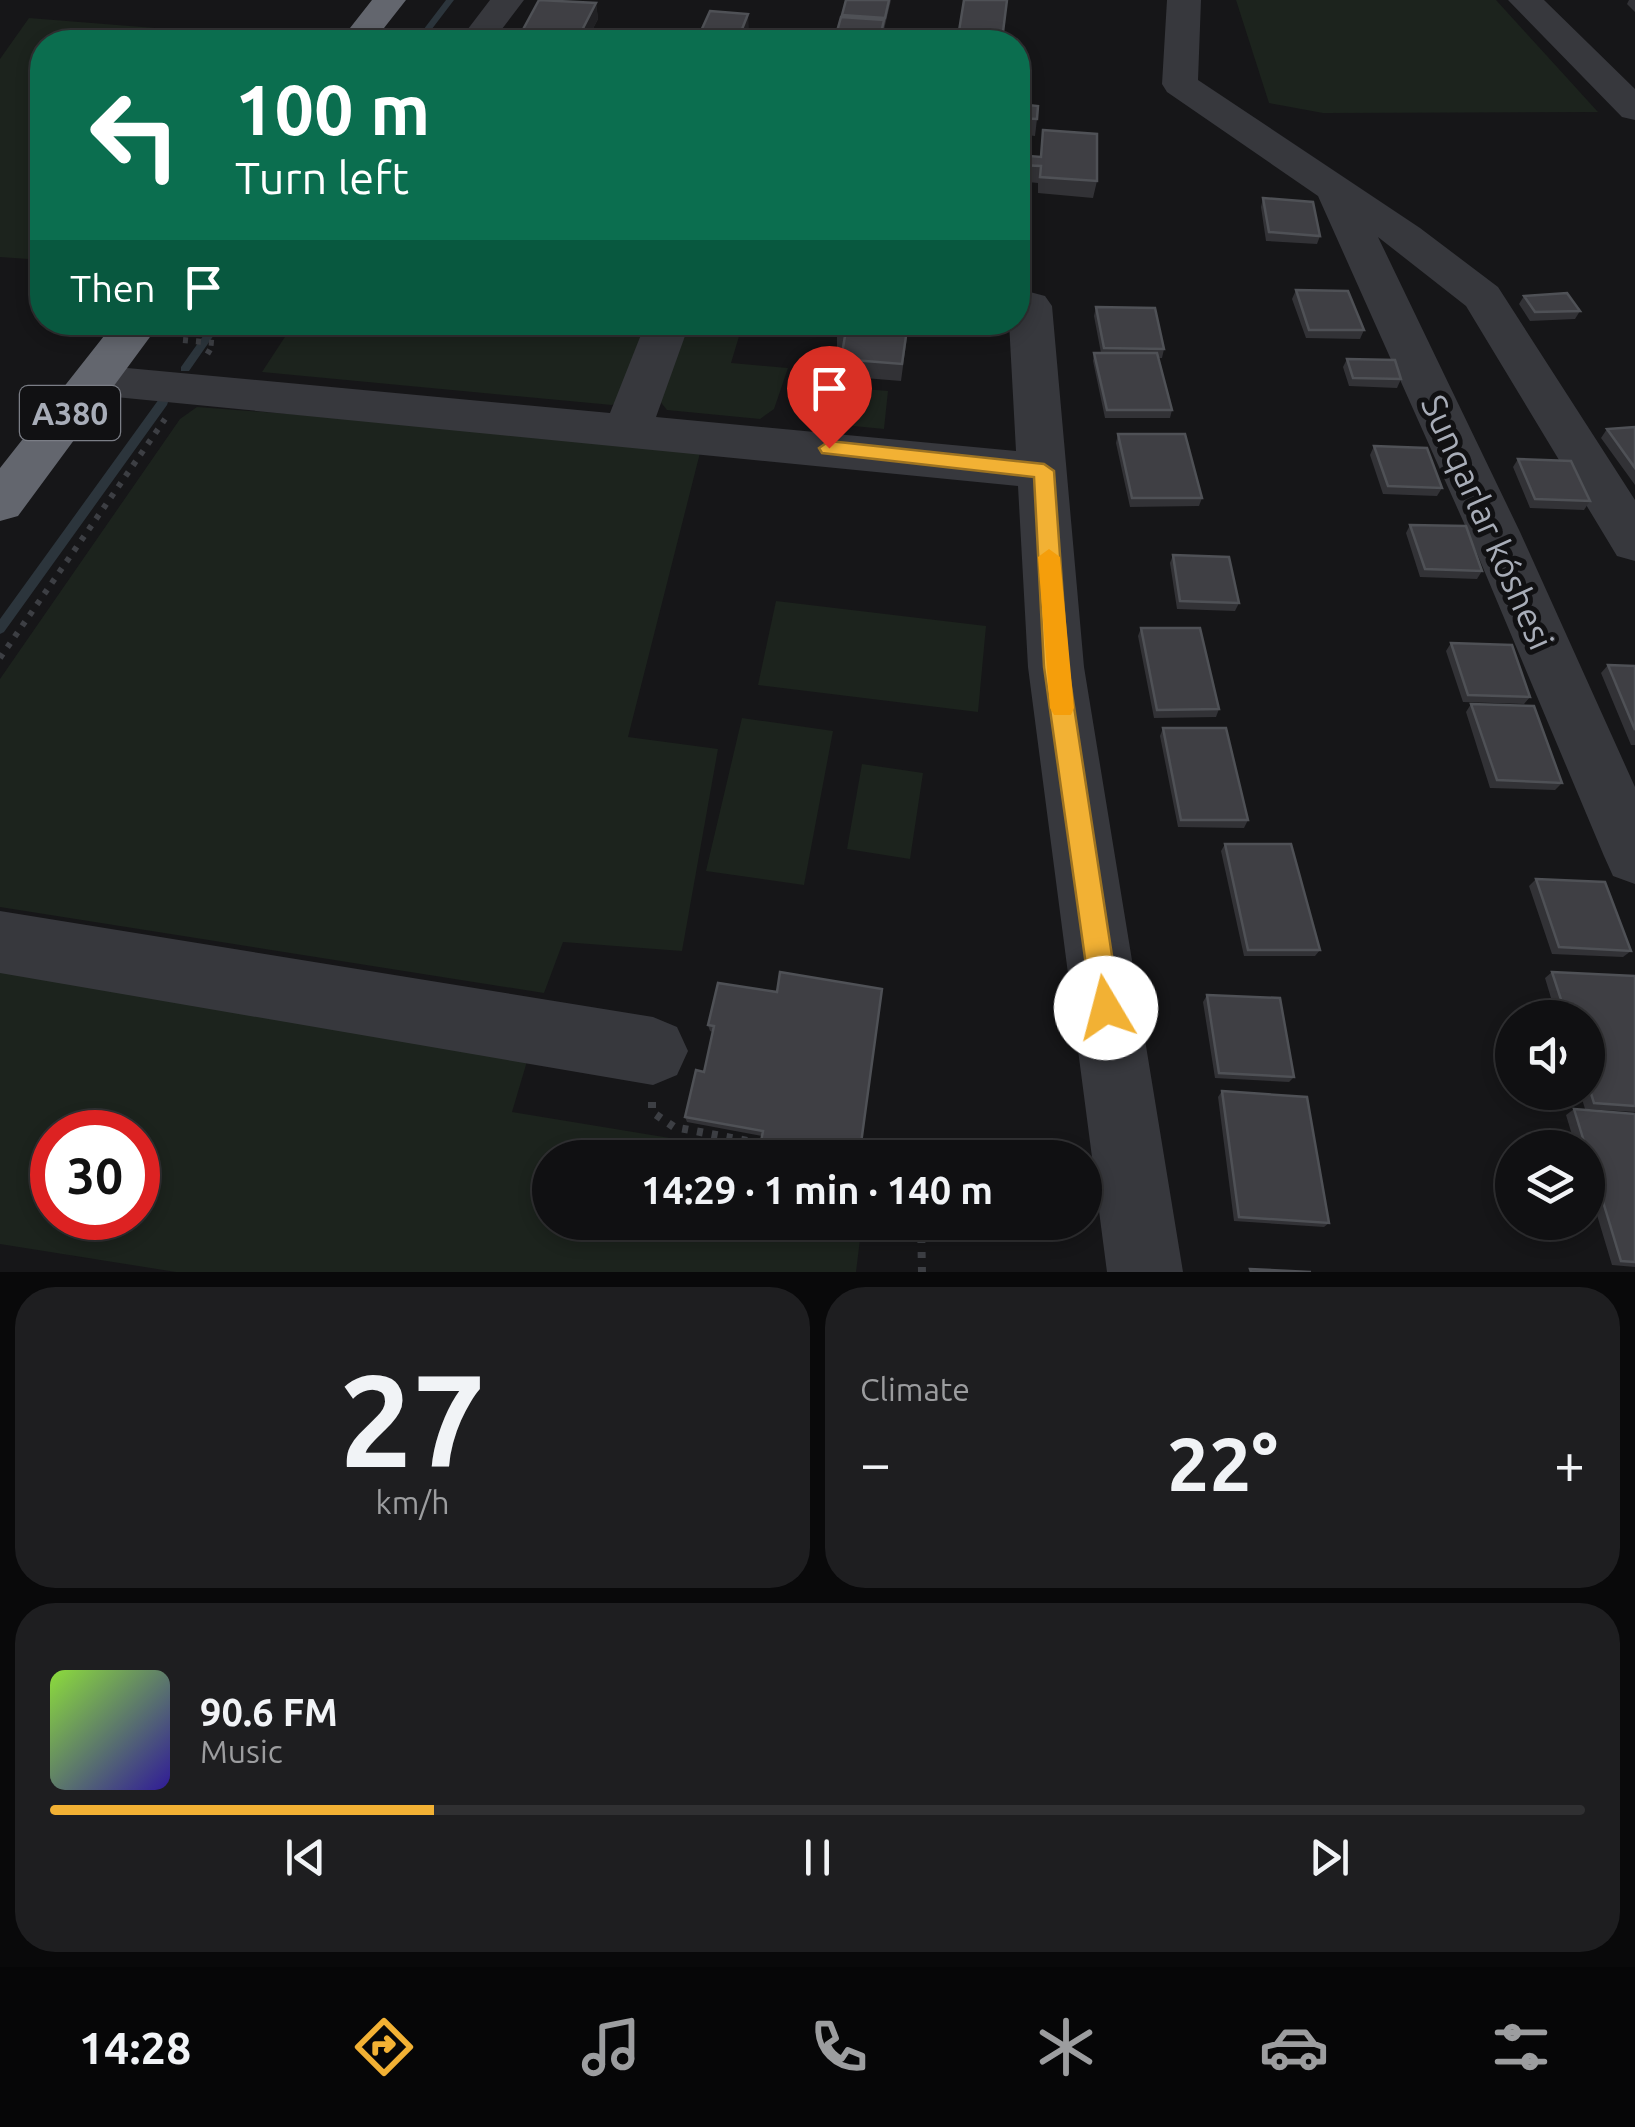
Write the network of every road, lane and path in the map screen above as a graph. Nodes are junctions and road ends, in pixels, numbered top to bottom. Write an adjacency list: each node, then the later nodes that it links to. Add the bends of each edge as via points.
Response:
1 (389, 0): 5 (highway)
2 (507, 0): 6 (street)
3 (1184, 0): 8 (street, via 1180,84)
4 (1525, 0): 7 (street)
5 (365, 30)
6 (484, 30)
7 (1635, 109)
8 (1336, 190): 19 (street, via 1483,296); 21 (street, Sunqarlar kóshesi)
9 (1030, 306): 17 (street)
10 (129, 335): 14 (highway, A380)
11 (663, 335): 16 (street)
12 (183, 340): 13 (path)
13 (214, 343)
14 (94, 380): 15 (street); 18 (highway, A380)
15 (186, 390): 16 (street); 20 (path)
16 (628, 428): 17 (street)
17 (1044, 471): 27 (street, via 1056,667)
18 (0, 503)
19 (1635, 542)
20 (0, 658)
21 (1635, 856)
22 (0, 942): 23 (street)
23 (653, 1051): 24 (path, via 652,1112 674,1127)
24 (742, 1140)
25 (921, 1240): 26 (path)
26 (922, 1272)
27 (1146, 1272)

